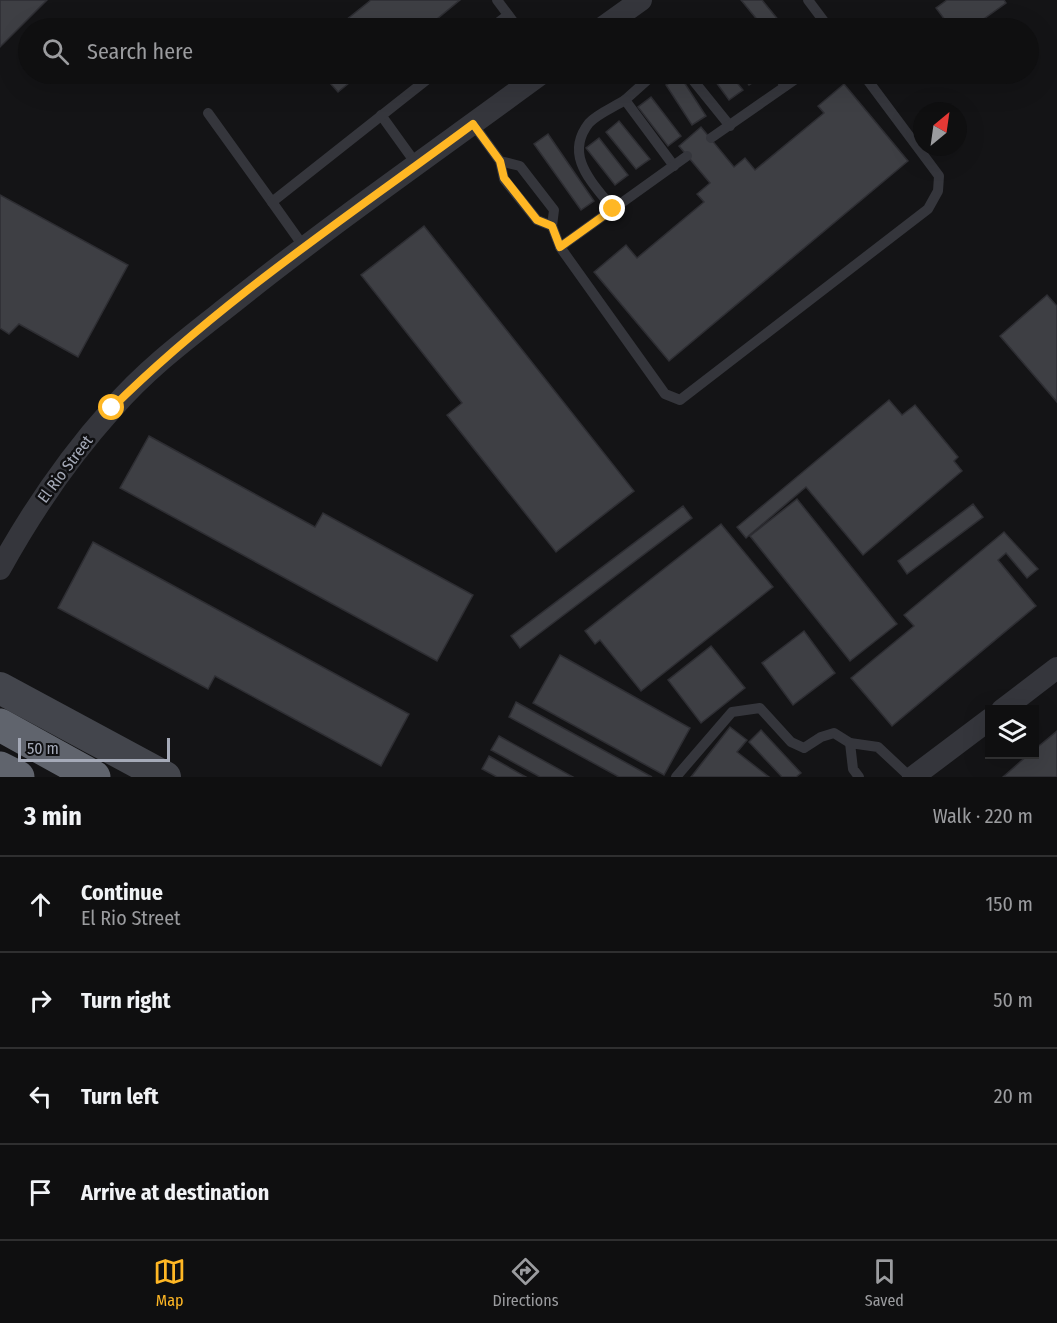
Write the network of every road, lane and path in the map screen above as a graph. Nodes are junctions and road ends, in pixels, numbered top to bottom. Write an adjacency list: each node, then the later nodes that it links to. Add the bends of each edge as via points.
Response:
1 (497, 0): 4 (lane)
2 (641, 0): 7 (street)
3 (808, 0): 8 (lane)
4 (508, 15): 5 (lane); 6 (lane)
5 (504, 18)
6 (510, 18)
7 (616, 18)
8 (822, 18)
9 (421, 84): 18 (lane)
10 (527, 84): 19 (street, El Rio Street)
11 (643, 84): 16 (lane)
12 (696, 84): 20 (lane)
13 (788, 84): 15 (lane)
14 (870, 84): 30 (lane, via 939,176 938,191 928,208 680,400 665,394)
15 (785, 86): 20 (lane)
16 (625, 100): 25 (lane); 27 (lane, via 590,122 577,154 586,174)
17 (208, 112): 26 (lane)
18 (381, 115): 24 (lane); 26 (lane)
19 (473, 124): 23 (lane); 24 (street, El Rio Street)
20 (730, 126): 21 (lane)
21 (711, 138)
22 (687, 156): 25 (lane)
23 (500, 161): 28 (lane, via 504,178 537,220); 28 (lane, via 520,166 536,184 554,210)
24 (417, 165): 29 (street, El Rio Street)
25 (674, 166): 27 (lane)
26 (272, 202): 29 (lane)
27 (613, 209): 30 (lane)
28 (552, 226): 30 (lane)
29 (304, 247): 31 (street, El Rio Street, via 161,359 112,408 53,483)
30 (560, 247)
31 (0, 568)
32 (1056, 672): 34 (street)
33 (0, 688): 41 (main road)
34 (1009, 705)
35 (985, 723): 44 (street)
36 (0, 725): 40 (highway)
37 (850, 743): 42 (lane, via 834,733 804,747 791,742 760,708 732,712); 43 (lane, via 853,769); 44 (lane, via 878,747)
38 (0, 768): 39 (highway)
39 (18, 777)
40 (94, 777)
41 (165, 777)
42 (676, 777)
43 (859, 777)
44 (912, 777)

